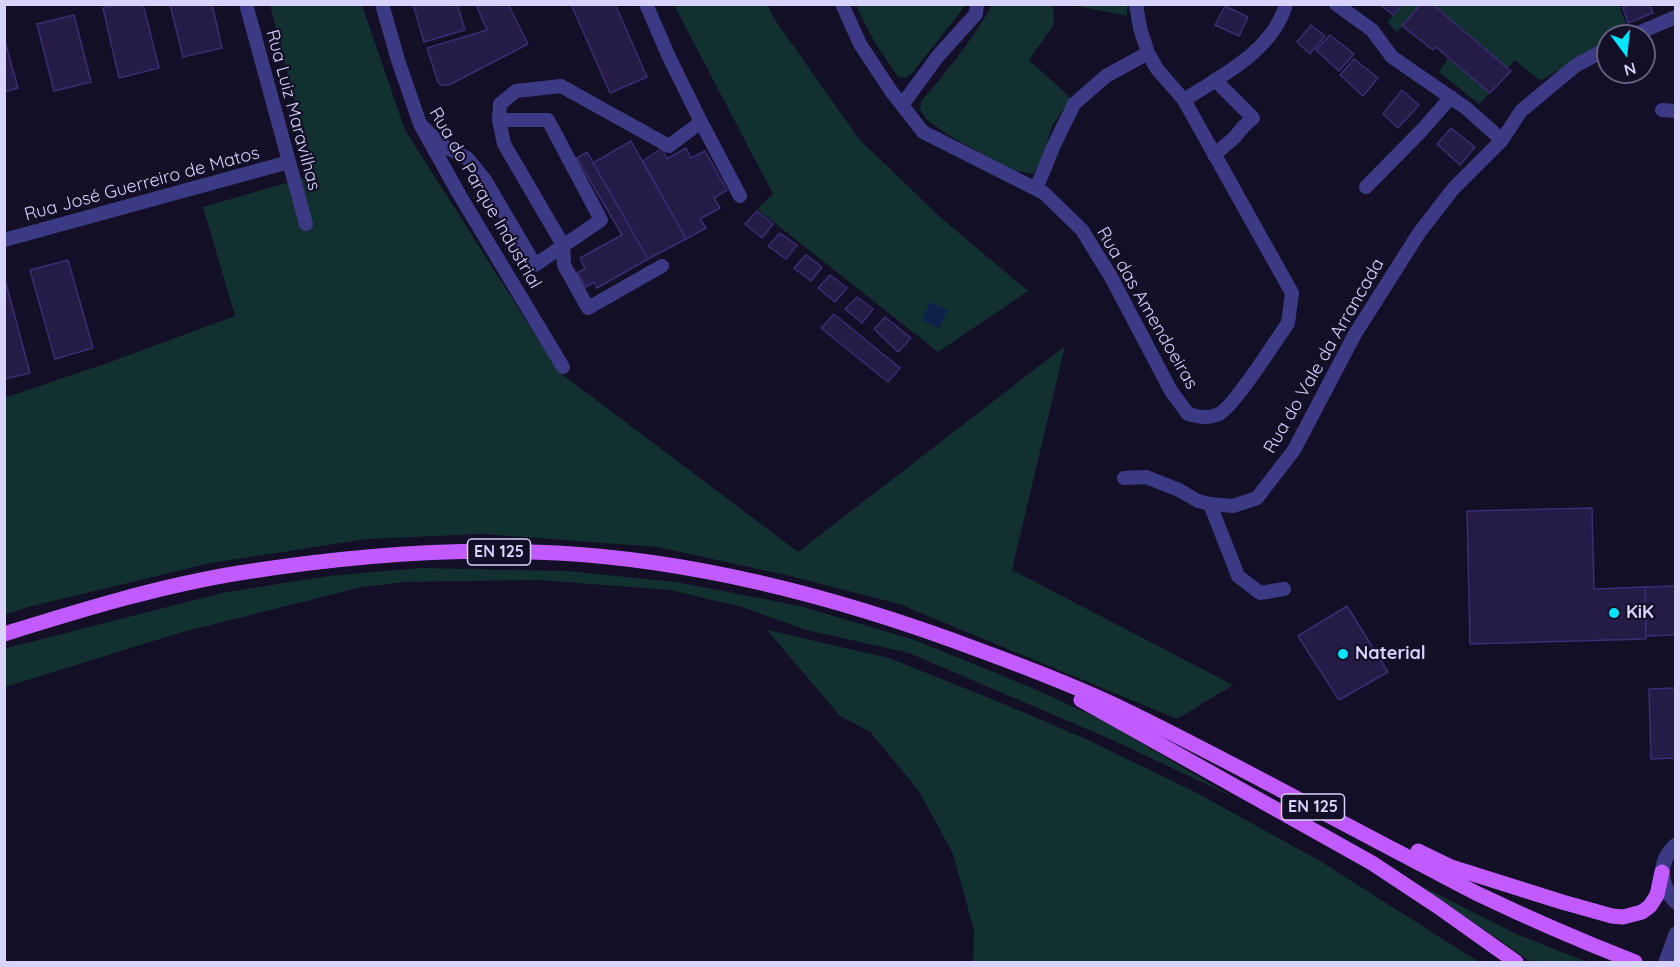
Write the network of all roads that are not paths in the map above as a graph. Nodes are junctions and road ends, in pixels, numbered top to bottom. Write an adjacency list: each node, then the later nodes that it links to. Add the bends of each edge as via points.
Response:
1 (246, 4): 22 (street, Rua Luiz Maravilhas)
2 (382, 4): 19 (street, Rua do Parque Industrial)
3 (646, 4): 18 (street)
4 (842, 4): 16 (street, Rua das Amendoeiras, via 860,44)
5 (977, 4): 16 (street, via 976,14)
6 (1136, 4): 11 (street, Rua das Amendoeiras)
7 (1286, 4): 13 (street, via 1282,17 1259,48)
8 (1336, 4): 14 (street, via 1372,30 1392,57)
9 (1676, 18): 10 (street)
10 (1656, 26)
11 (1148, 53): 15 (street, Rua das Amendoeiras); 24 (street, via 1106,76 1074,104)
12 (1596, 55): 20 (street, Rua do Vale da Arrancada, via 1575,66 1521,111)
13 (1215, 80): 15 (street); 21 (street, via 1253,118)
14 (1451, 97): 20 (street); 23 (street)
15 (1184, 100): 21 (street, Rua das Amendoeiras)
16 (902, 105): 24 (street, Rua das Amendoeiras, via 923,132)
17 (499, 120): 18 (street, via 500,104 516,91 561,86 669,146); 28 (street, via 504,144); 28 (street, via 548,120 601,220)
18 (701, 122): 25 (street)
19 (420, 124): 28 (street, via 440,144 467,158 535,265); 30 (street, Rua do Parque Industrial)
20 (1502, 140): 32 (street, Rua do Vale da Arrancada, via 1453,189 1419,233 1355,334 1294,450 1257,498 1233,506)
21 (1214, 155): 24 (street, Rua das Amendoeiras, via 1292,293 1288,323 1233,402 1221,413 1202,418 1188,414 1171,392 1082,230)
22 (289, 162): 26 (street, Rua Luiz Maravilhas); 27 (street, Rua José Guerreiro de Matos)
23 (1366, 187)
24 (1036, 189)
25 (740, 196)
26 (306, 224)
27 (4, 240)
28 (563, 245): 29 (street, via 564,264 588,308)
29 (662, 266)
30 (563, 367)
31 (1125, 478): 32 (street, Rua do Vale da Arrancada, via 1146,477)
32 (1209, 504): 33 (street, via 1238,576 1260,593)
33 (1284, 589)
34 (4, 634): 35 (main road, EN 125, via 156,591 326,561 477,551 559,553 636,560 829,599 916,626)
35 (1057, 683): 37 (main road, via 1240,759 1462,871 1623,917 1650,906); 40 (main road, via 1372,863); 41 (main road, EN 125, via 1480,904); 42 (main road, EN 125, via 1177,736 1474,892)
36 (1676, 845): 37 (street, via 1666,857)
37 (1662, 872): 38 (street, via 1663,883)
38 (1676, 902)
39 (1676, 934): 43 (street)
40 (1516, 963)
41 (1613, 963)
42 (1635, 963)
43 (1666, 963)

